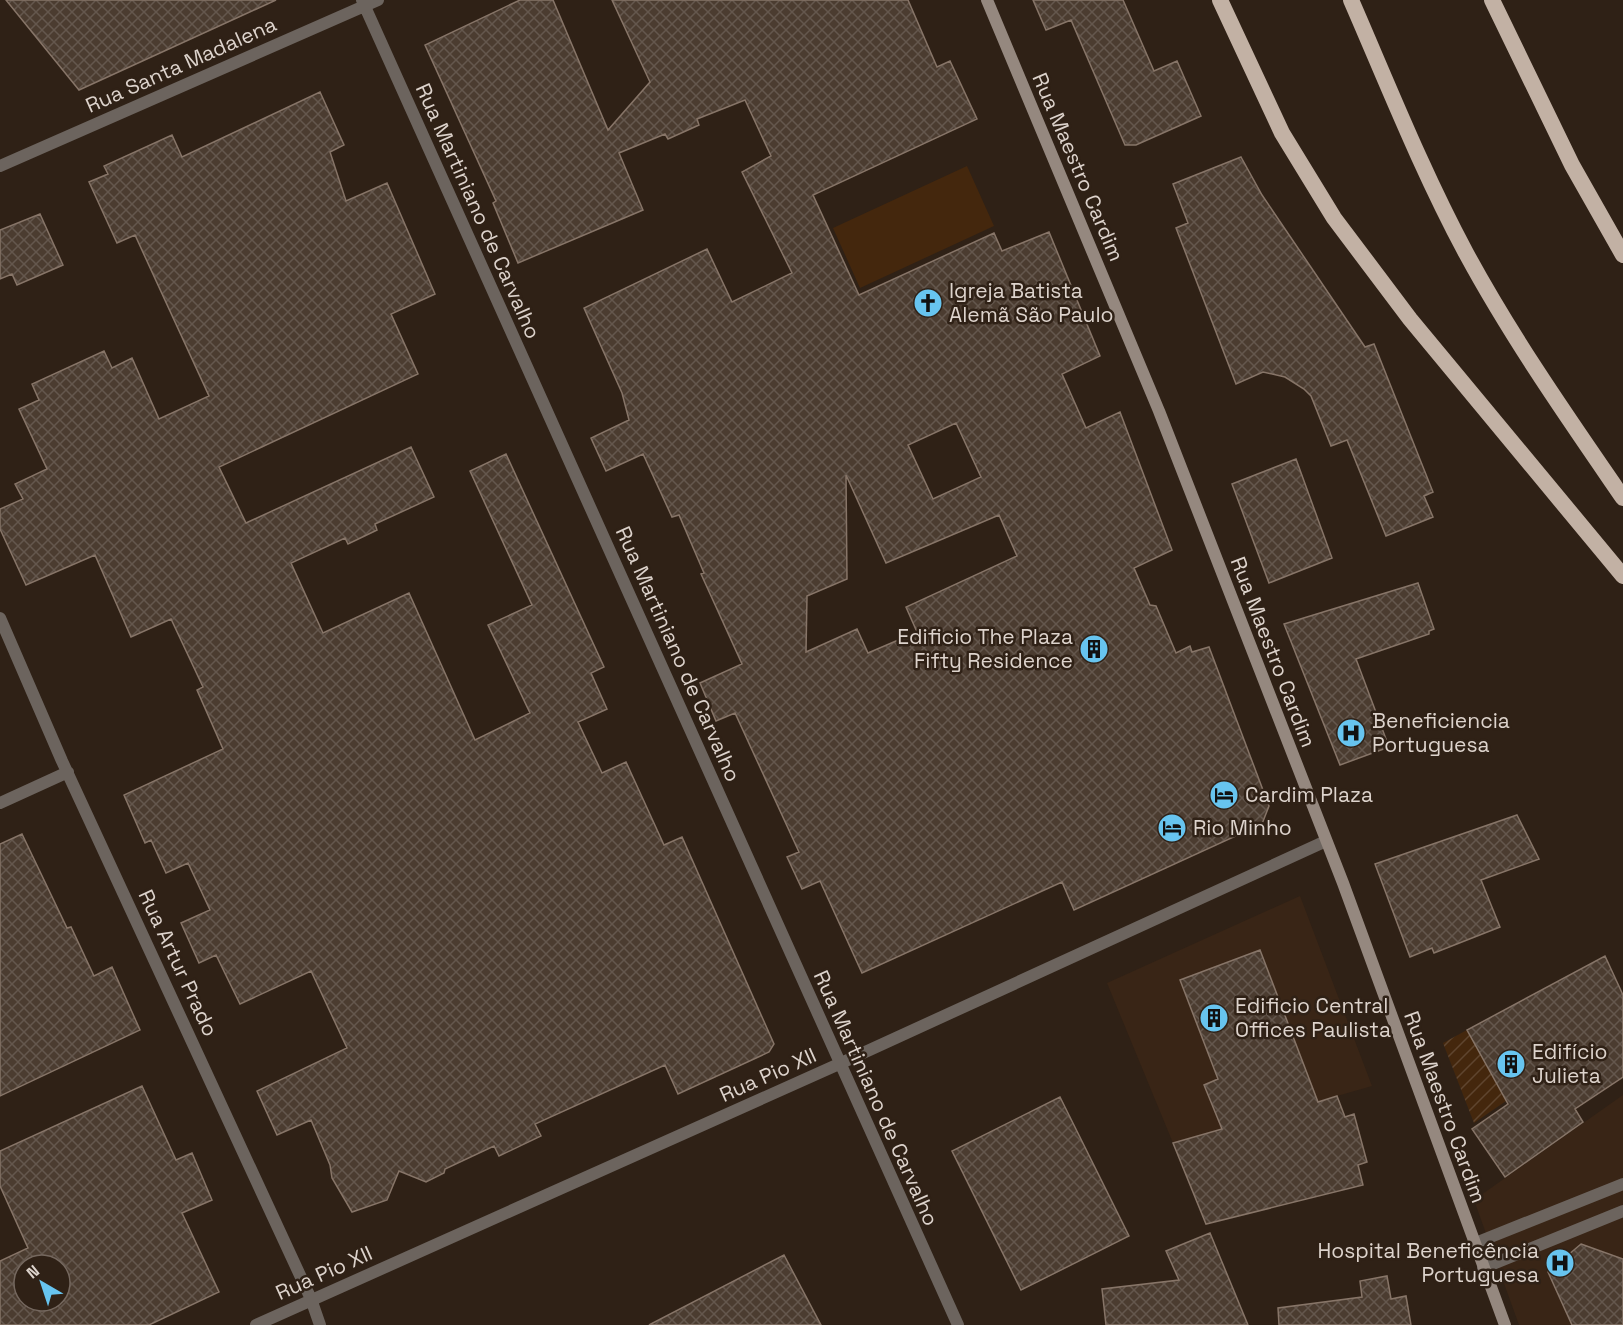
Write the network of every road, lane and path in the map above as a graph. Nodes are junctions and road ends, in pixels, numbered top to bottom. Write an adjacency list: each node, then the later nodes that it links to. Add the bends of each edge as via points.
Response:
1 (378, 0): 6 (street, Rua Santa Madalena)
2 (987, 0): 14 (main road, Rua Maestro Cardim, via 1159,411)
3 (1220, 0): 10 (highway, via 1282,134 1334,218 1410,319)
4 (1351, 0): 9 (highway, via 1424,169 1467,254 1539,376)
5 (1492, 0): 8 (highway, via 1572,165)
6 (363, 3): 7 (street, Rua Santa Madalena); 15 (street, Rua Martiniano de Carvalho)
7 (0, 166)
8 (1623, 255)
9 (1623, 498)
10 (1623, 576)
11 (0, 618): 12 (street, Rua Artur Prado)
12 (68, 772): 13 (street); 20 (street, Rua Artur Prado)
13 (0, 803)
14 (1326, 841): 15 (street, Rua Pio XII); 18 (main road, Rua Maestro Cardim)
15 (839, 1064): 20 (street, Rua Pio XII); 23 (street, Rua Martiniano de Carvalho)
16 (1623, 1184): 18 (street)
17 (1623, 1211): 19 (street)
18 (1473, 1244): 19 (main road, Rua Maestro Cardim)
19 (1484, 1268): 24 (main road, Rua Maestro Cardim)
20 (311, 1299): 21 (street, Rua Pio XII); 22 (street, Rua Artur Prado)
21 (256, 1325)
22 (320, 1325)
23 (958, 1325)
24 (1505, 1325)

